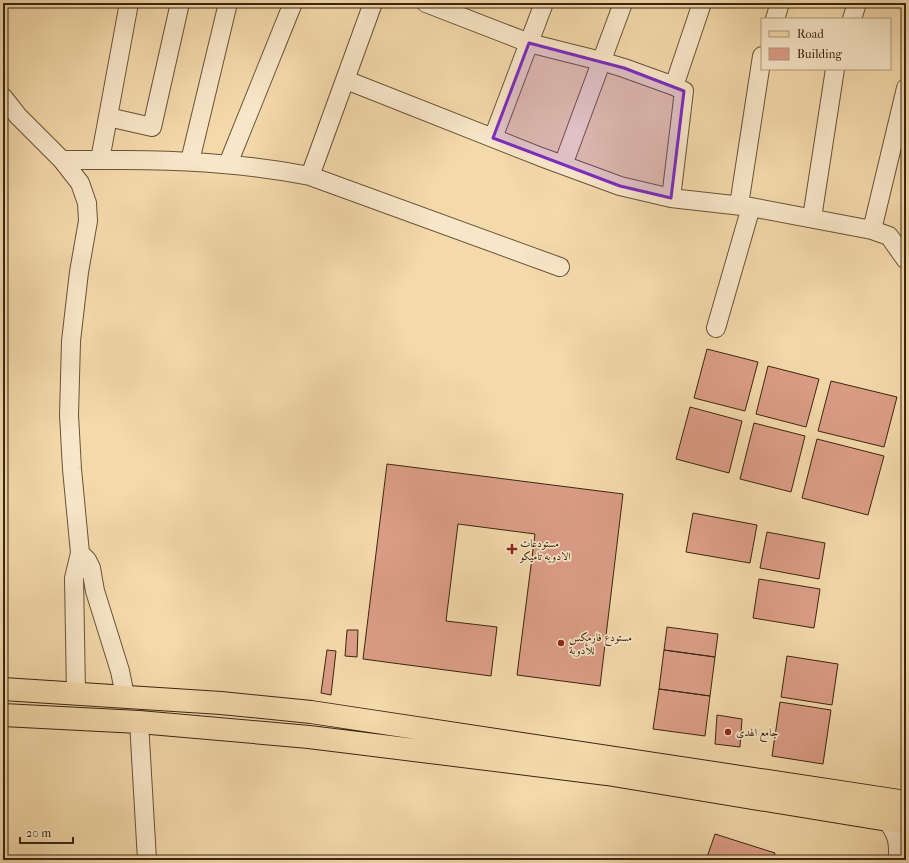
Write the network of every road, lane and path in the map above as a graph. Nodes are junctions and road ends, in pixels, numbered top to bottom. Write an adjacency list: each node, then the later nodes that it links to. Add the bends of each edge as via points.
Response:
1 (129, 3): 23 (street)
2 (180, 3): 23 (street, via 152,127)
3 (228, 3): 27 (street)
4 (293, 3): 28 (street)
5 (374, 3): 19 (street)
6 (426, 3): 12 (street)
7 (544, 3): 15 (street)
8 (623, 3): 16 (street)
9 (702, 3): 20 (street)
10 (780, 3): 13 (street)
11 (857, 3): 14 (street)
12 (463, 9): 15 (street)
13 (775, 18)
14 (852, 18)
15 (529, 43): 16 (street); 24 (street)
16 (602, 61): 20 (street); 29 (street)
17 (761, 65): 32 (street)
18 (835, 70): 33 (street)
19 (346, 80): 24 (street); 30 (street)
20 (674, 86): 31 (street, via 684,91)
21 (906, 88): 34 (street)
22 (3, 97): 25 (street, via 18,116)
23 (108, 117): 26 (street)
24 (493, 138): 29 (street)
25 (62, 160): 26 (street); 38 (street, via 80,183 87,203 88,221 71,341 69,415)
26 (100, 160): 27 (street)
27 (190, 162): 28 (street)
28 (228, 164): 30 (street, via 283,170)
29 (563, 165): 31 (street, via 620,186)
30 (310, 176): 36 (street)
31 (671, 198): 32 (street)
32 (745, 206): 33 (street); 37 (street)
33 (812, 218): 34 (street)
34 (872, 230): 35 (street, via 889,236)
35 (906, 260)
36 (560, 267)
37 (716, 328)
38 (80, 553): 40 (street, via 74,578); 41 (street, via 91,568 95,591 120,671)
39 (3, 689): 40 (main road)
40 (76, 693): 41 (main road)
41 (124, 696): 44 (main road, via 311,712)
42 (3, 715): 43 (main road)
43 (138, 722): 45 (main road, via 309,737); 47 (street)
44 (473, 736): 45 (main road); 46 (main road)
45 (470, 757): 46 (main road)
46 (897, 811): 48 (street, via 895,833)
47 (147, 860)
48 (898, 860)

